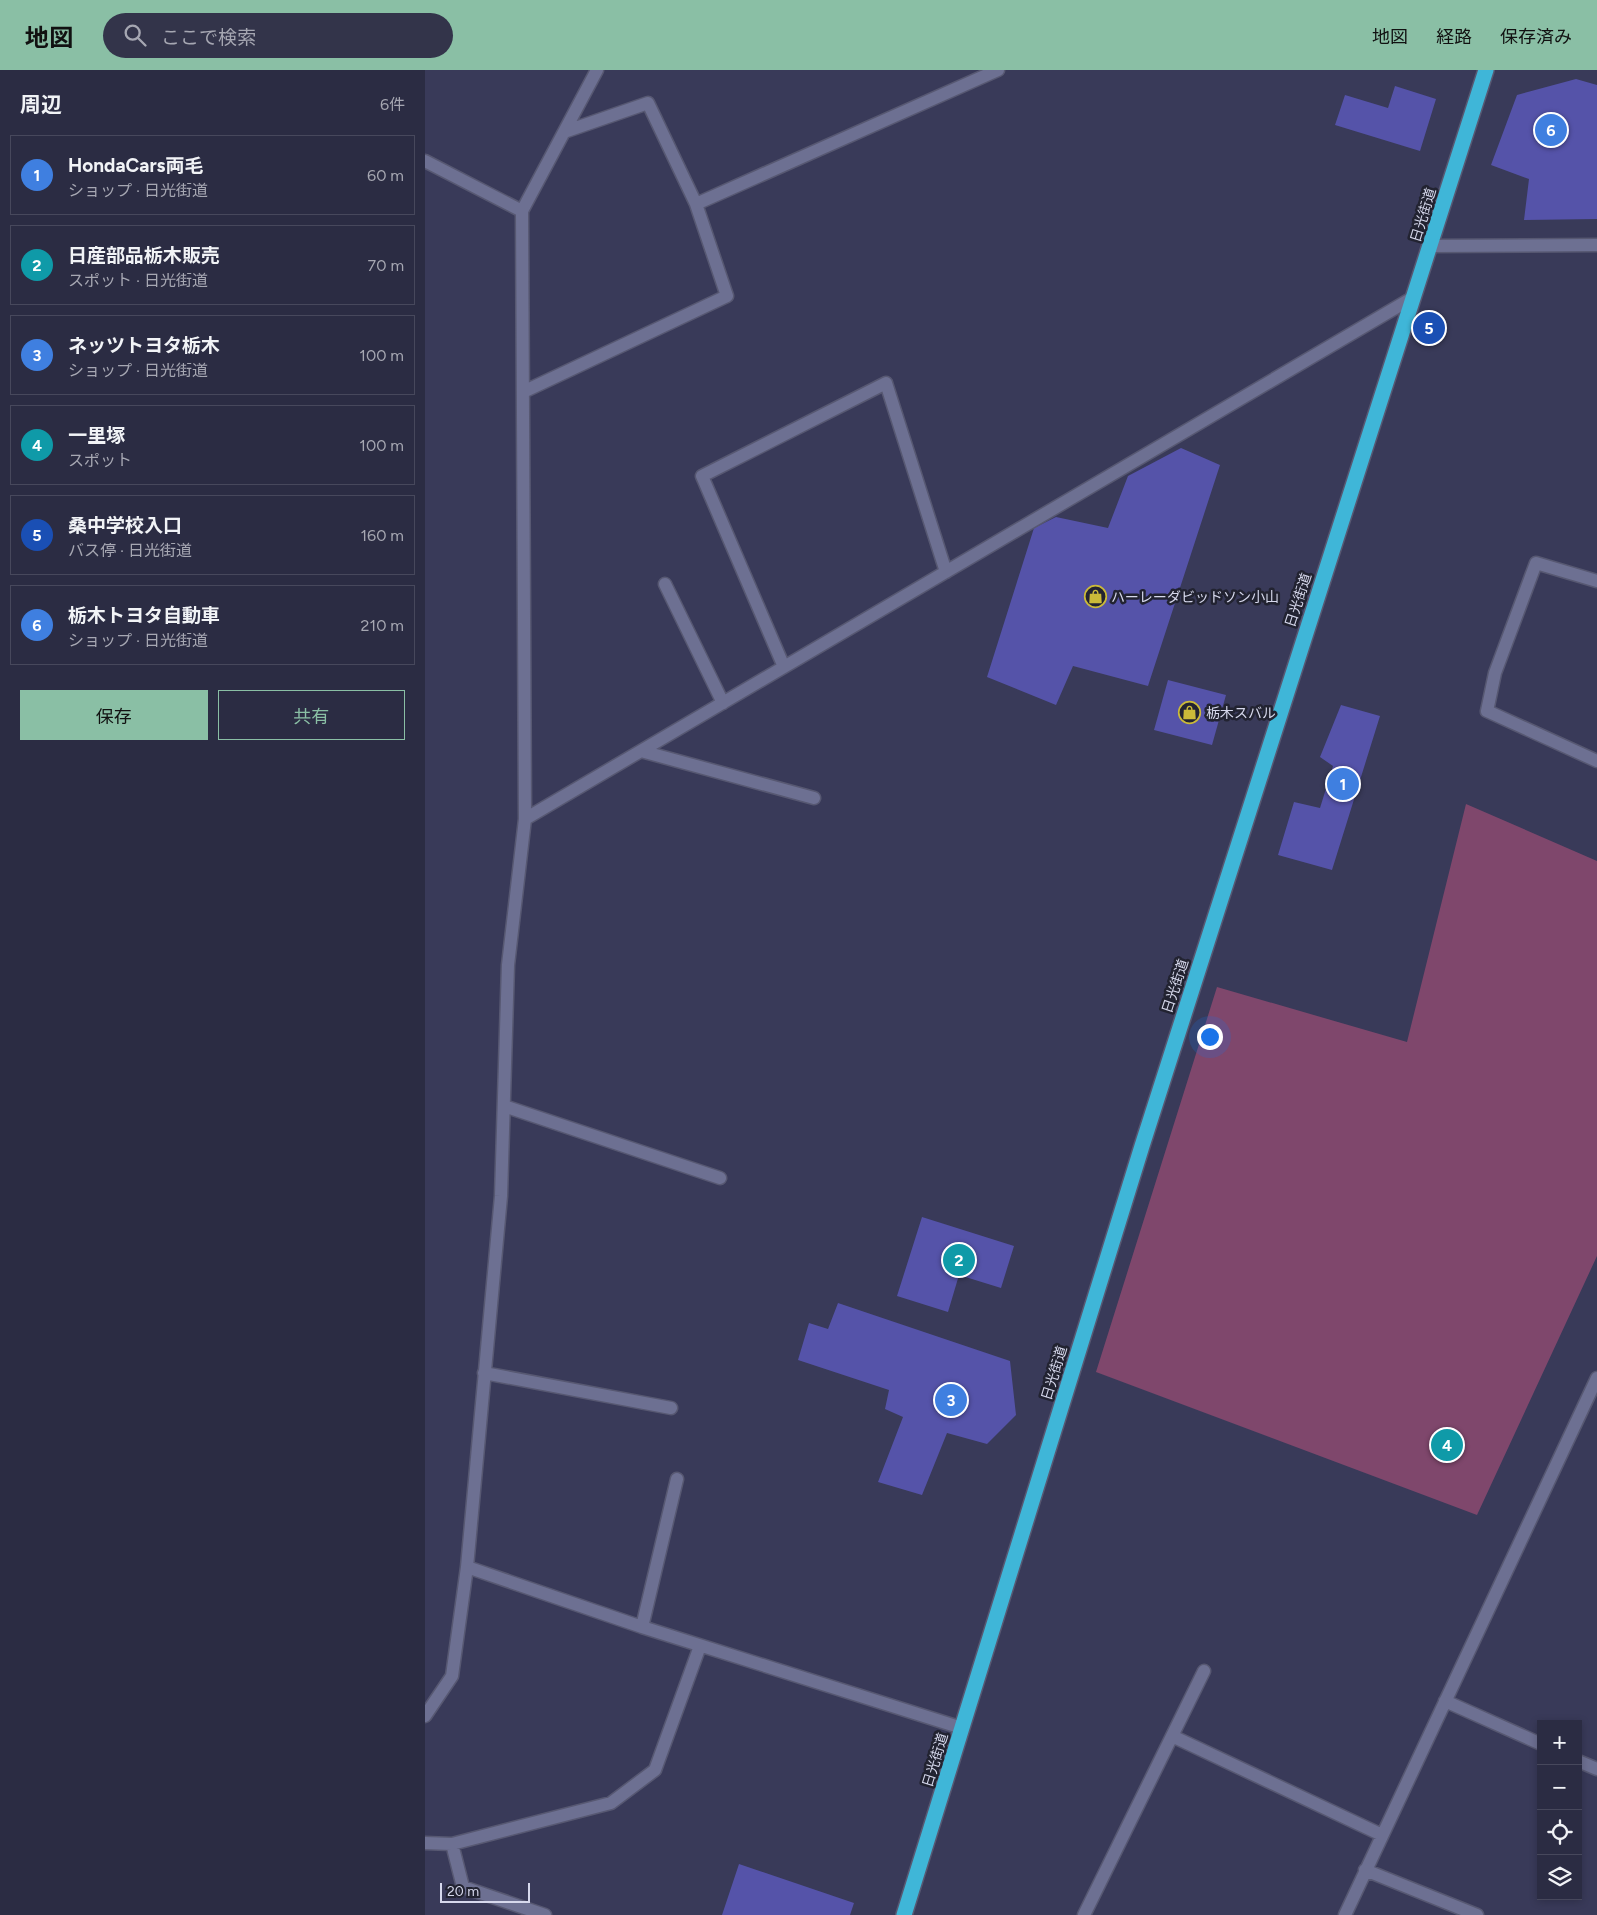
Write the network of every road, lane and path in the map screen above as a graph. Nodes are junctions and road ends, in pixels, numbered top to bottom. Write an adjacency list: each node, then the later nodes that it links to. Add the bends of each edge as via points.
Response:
1 (597, 70): 4 (street)
2 (999, 70): 6 (street)
3 (1486, 70): 9 (highway, 日光街道)
4 (564, 132): 6 (street, via 648,103); 7 (street)
5 (425, 160): 7 (street)
6 (696, 204): 11 (street, via 727,296)
7 (522, 211): 11 (street)
8 (1597, 245): 9 (street)
9 (1430, 246): 10 (highway, 日光街道)
10 (1414, 297): 12 (street); 33 (highway, 日光街道, via 1145,1137)
11 (523, 392): 20 (street)
12 (947, 572): 15 (street); 15 (street, via 886,383 701,476)
13 (1597, 581): 18 (street, via 1536,562 1495,673 1487,711)
14 (665, 584): 16 (street)
15 (784, 667): 16 (street)
16 (723, 703): 17 (street)
17 (641, 751): 19 (street); 20 (street)
18 (1597, 760)
19 (814, 798)
20 (525, 819): 21 (street, via 507,965)
21 (504, 1106): 22 (street); 23 (street, via 501,1196)
22 (720, 1178)
23 (484, 1373): 25 (street); 27 (street)
24 (1597, 1378): 31 (street)
25 (671, 1408)
26 (677, 1479): 28 (street)
27 (467, 1567): 28 (street); 32 (street, via 453,1676)
28 (643, 1627): 29 (street)
29 (700, 1646): 33 (street); 40 (street, via 655,1770 611,1803)
30 (1204, 1671): 34 (street)
31 (1445, 1700): 35 (street); 38 (street)
32 (425, 1716)
33 (962, 1728): 43 (highway, 日光街道)
34 (1173, 1736): 38 (street); 44 (street)
35 (1537, 1742)
36 (1582, 1763): 37 (street)
37 (1597, 1769)
38 (1382, 1836): 41 (street)
39 (425, 1842): 40 (street)
40 (452, 1844): 42 (street, via 463,1887)
41 (1365, 1870): 45 (street); 46 (street)
42 (545, 1915)
43 (904, 1915)
44 (1084, 1915)
45 (1345, 1915)
46 (1477, 1915)

